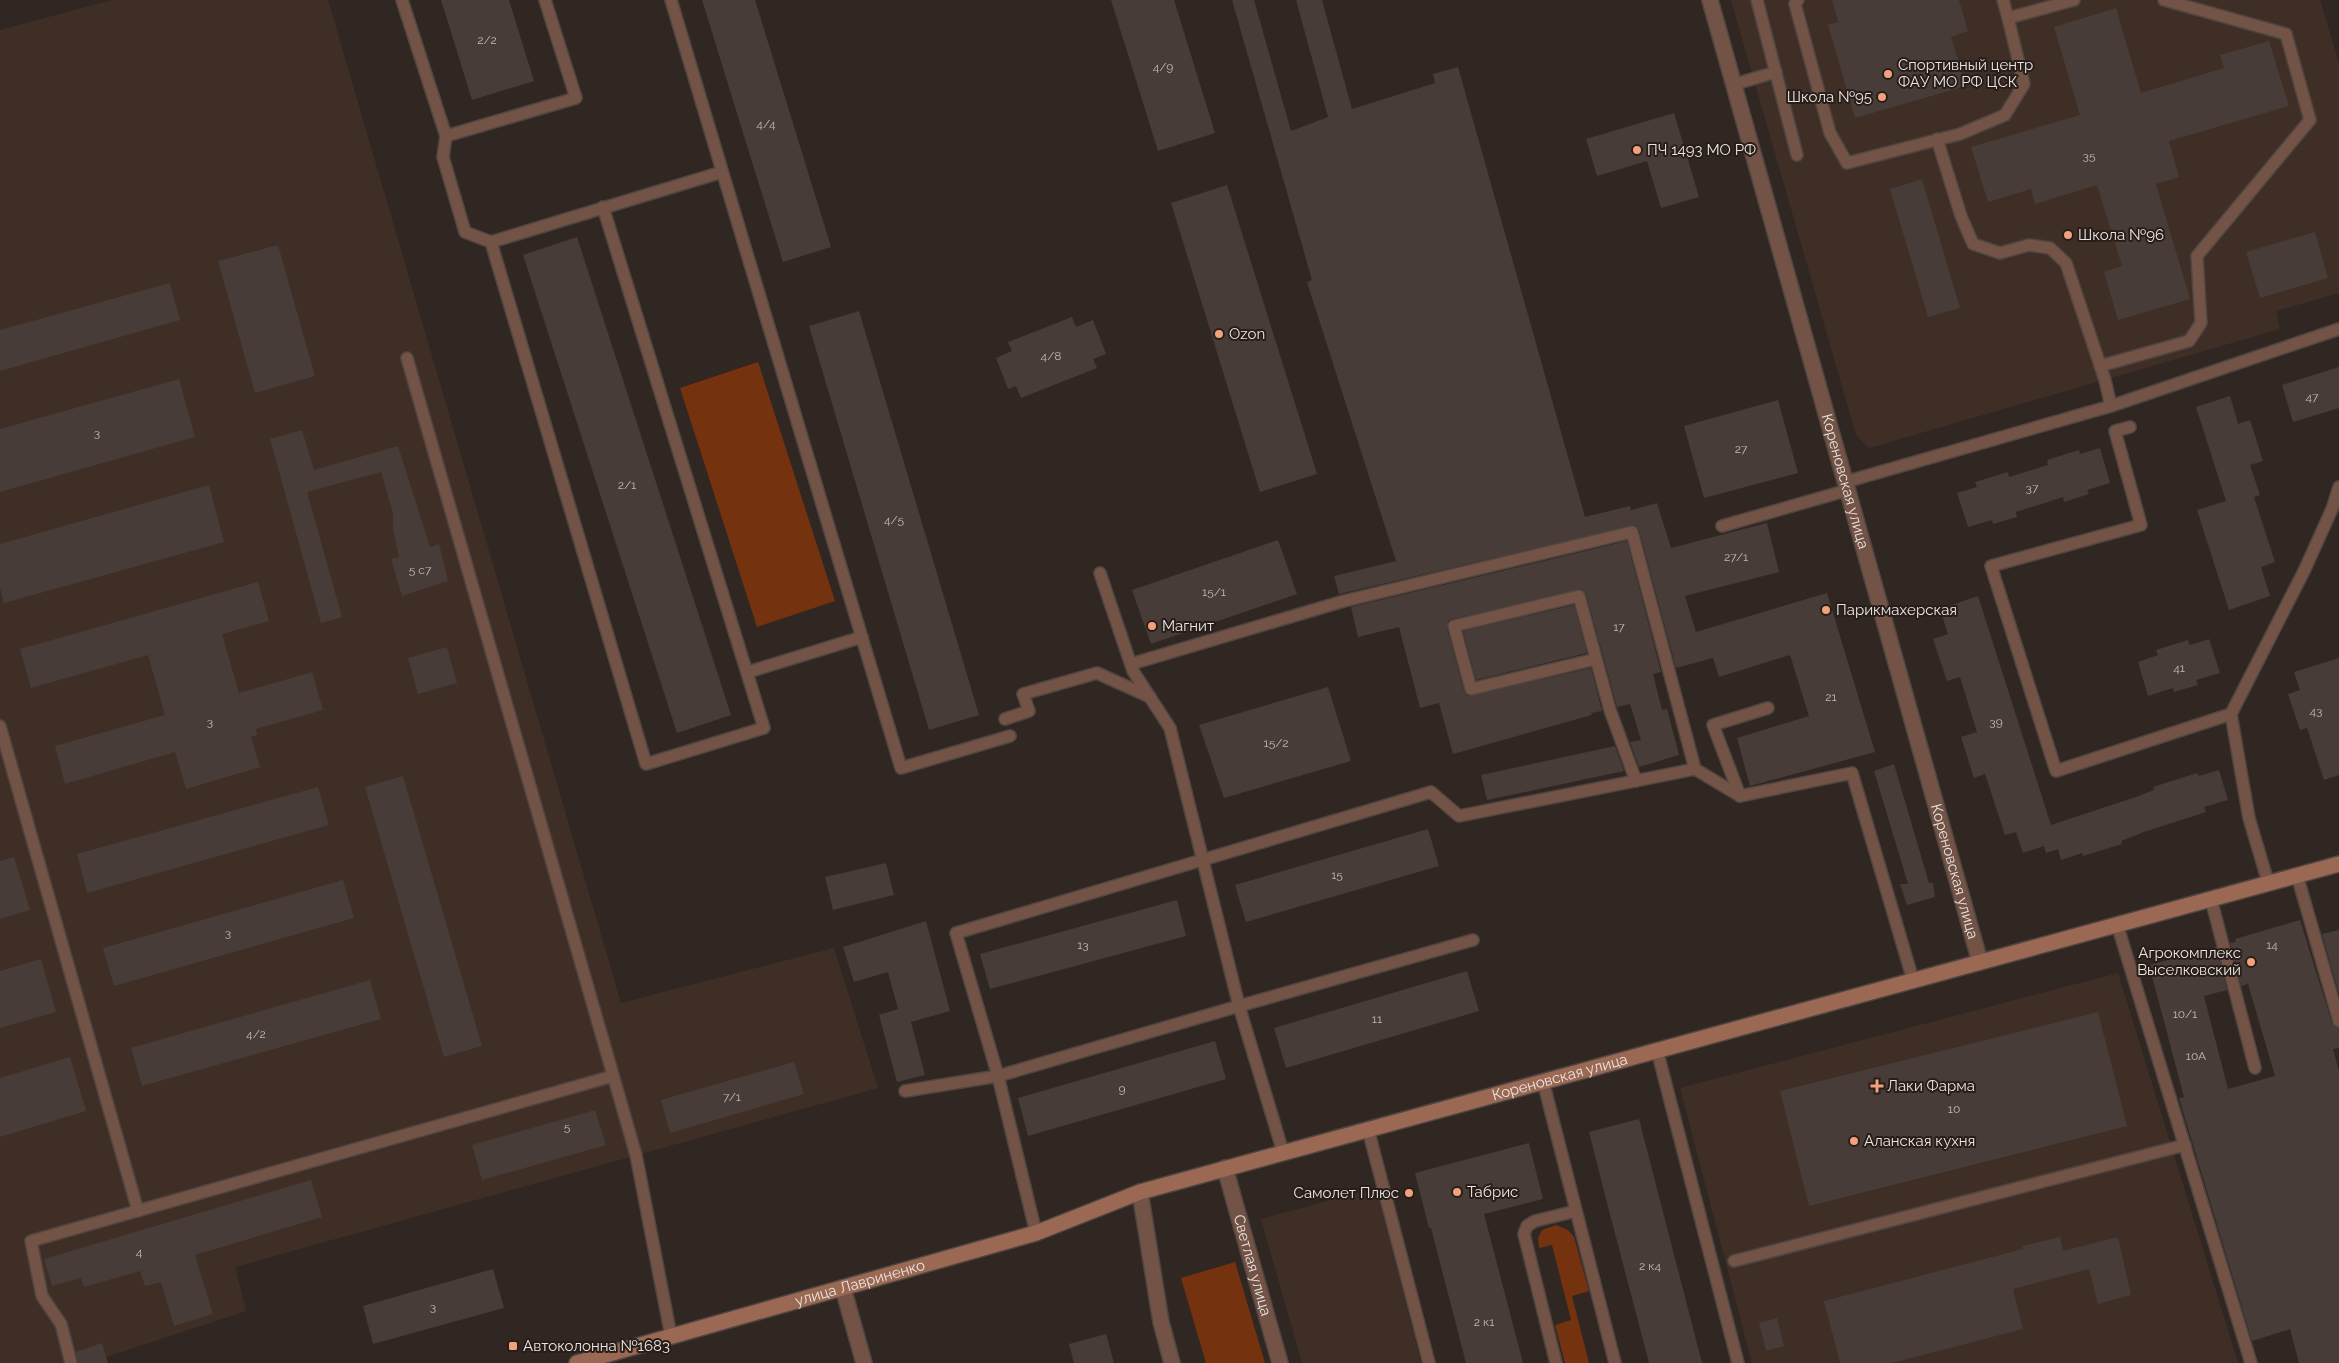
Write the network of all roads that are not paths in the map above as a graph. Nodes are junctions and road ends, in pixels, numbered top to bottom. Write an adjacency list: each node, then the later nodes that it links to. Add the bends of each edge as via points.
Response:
1 (402, 0): 13 (lane)
2 (545, 0): 13 (lane, via 576,98)
3 (671, 0): 16 (lane)
4 (1710, 0): 12 (street, Кореновская улица)
5 (1757, 0): 11 (lane)
6 (1798, 0): 14 (lane, via 1796,4 1830,133 1847,163)
7 (2002, 0): 10 (lane)
8 (2074, 0): 10 (lane)
9 (2164, 0): 21 (lane, via 2286,34 2310,120 2197,256 2201,323 2189,341)
10 (2008, 18): 14 (lane, via 2024,84 2005,115)
11 (1776, 72): 12 (lane); 15 (lane)
12 (1735, 84): 24 (street, Кореновская улица)
13 (446, 136): 18 (lane, via 442,157 465,232)
14 (1937, 140): 21 (lane, via 1973,244 2000,253 2029,245 2050,248 2066,263)
15 (1797, 155)
16 (722, 172): 17 (lane); 28 (lane)
17 (603, 207): 18 (lane); 31 (lane)
18 (490, 242): 31 (lane, via 646,764 764,728)
19 (2339, 330): 22 (lane)
20 (407, 358): 54 (lane)
21 (2100, 366): 22 (lane)
22 (2111, 406): 24 (lane)
23 (2130, 427): 34 (lane, via 2115,431 2142,525 1991,566 2056,771)
24 (1846, 486): 26 (lane); 48 (street, Кореновская улица)
25 (2339, 487): 34 (lane, via 2305,569)
26 (1722, 526)
27 (1100, 573): 30 (lane)
28 (862, 637): 31 (lane); 37 (lane, via 901,768)
29 (1596, 658): 29 (lane, via 1578,596 1454,626 1471,688); 39 (lane, via 1610,710)
30 (1131, 664): 32 (lane); 38 (lane, via 1344,601 1632,532)
31 (748, 672)
32 (1150, 697): 35 (lane, via 1097,673 1023,694 1029,711); 41 (lane, via 1170,728)
33 (1768, 708): 40 (lane, via 1713,725)
34 (2231, 714): 44 (lane, via 2249,818)
35 (1005, 719)
36 (0, 726): 63 (lane)
37 (1010, 736)
38 (1695, 769): 39 (lane); 40 (lane)
39 (1636, 780): 41 (lane, via 1459,816 1431,792)
40 (1740, 796): 49 (lane, via 1852,773)
41 (1203, 860): 50 (lane); 55 (lane, via 956,933)
42 (2339, 864): 43 (street, Кореновская улица)
43 (2297, 875): 44 (street, Кореновская улица); 51 (lane)
44 (2268, 882): 45 (street, Кореновская улица)
45 (2211, 899): 46 (street, Кореновская улица); 53 (lane)
46 (2117, 924): 48 (street, Кореновская улица); 59 (lane)
47 (1473, 940): 50 (lane)
48 (1980, 962): 49 (street, Кореновская улица)
49 (1913, 980): 52 (street, Кореновская улица)
50 (1238, 1006): 55 (lane); 60 (lane)
51 (2339, 1021)
52 (1657, 1050): 56 (street, Кореновская улица); 77 (lane)
53 (2255, 1068)
54 (613, 1076): 63 (lane); 68 (lane, via 636,1155)
55 (998, 1076): 57 (lane); 65 (lane)
56 (1543, 1082): 58 (street, Кореновская улица); 64 (lane)
57 (905, 1091)
58 (1368, 1129): 60 (street, Кореновская улица); 74 (lane)
59 (2185, 1145): 66 (lane); 78 (lane)
60 (1283, 1152): 61 (street, Кореновская улица)
61 (1226, 1168): 62 (street, Кореновская улица); 73 (street, Светлая улица)
62 (1140, 1192): 65 (street, улица Лавриненко); 72 (street, via 1161,1322)
63 (138, 1211): 69 (lane, via 31,1241 42,1296 61,1324)
64 (1576, 1211): 75 (lane, via 1534,1221 1524,1234); 76 (lane)
65 (1036, 1233): 67 (street, улица Лавриненко)
66 (1734, 1261)
67 (843, 1288): 68 (street, улица Лавриненко); 71 (street)
68 (671, 1336): 70 (street, улица Лавриненко)
69 (71, 1363)
70 (577, 1363)
71 (864, 1363)
72 (1172, 1363)
73 (1280, 1363)
74 (1428, 1363)
75 (1556, 1363)
76 (1615, 1363)
77 (1738, 1363)
78 (2251, 1363)

